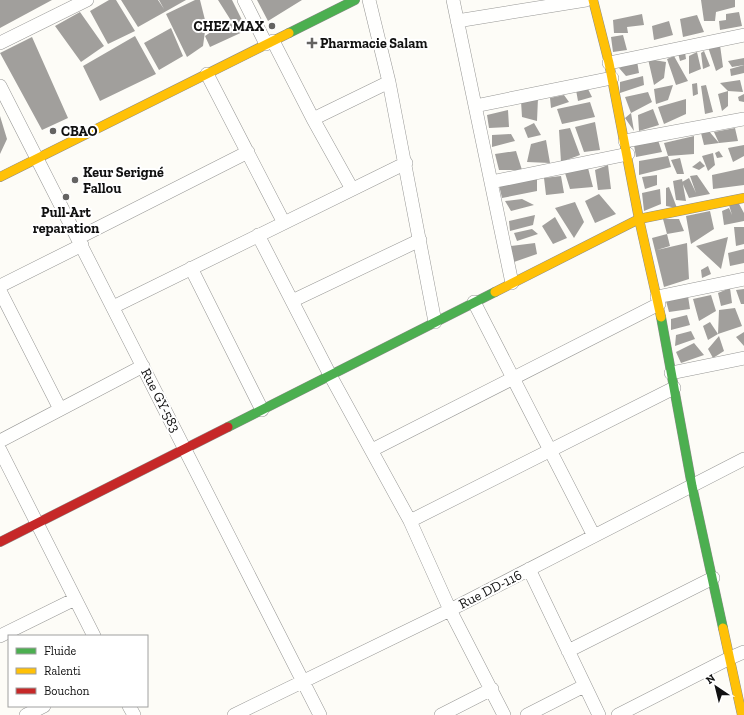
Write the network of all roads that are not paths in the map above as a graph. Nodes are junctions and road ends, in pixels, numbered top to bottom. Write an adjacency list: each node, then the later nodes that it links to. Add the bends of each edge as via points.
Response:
1 (87, 0): 10 (street)
2 (244, 0): 11 (street)
3 (355, 0): 11 (street)
4 (369, 0): 15 (street)
5 (453, 0): 8 (street)
6 (586, 0): 8 (street)
7 (593, 0): 12 (street)
8 (457, 21): 17 (street)
9 (744, 35): 12 (street)
10 (0, 43)
11 (270, 43): 13 (street); 18 (street)
12 (609, 63): 14 (street)
13 (207, 74): 21 (street); 22 (street)
14 (612, 78): 17 (street); 20 (street)
15 (389, 82): 18 (street); 23 (street)
16 (0, 86): 22 (street, Rue GY-583)
17 (475, 106): 25 (street)
18 (313, 119): 26 (street)
19 (744, 119): 20 (street)
20 (626, 148): 25 (street); 28 (street)
21 (248, 152): 29 (street); 32 (street)
22 (36, 158): 24 (street); 32 (street, Rue GY-583)
23 (406, 163): 26 (street); 31 (street)
24 (0, 177)
25 (491, 182): 35 (street)
26 (352, 189): 29 (street)
27 (744, 198): 28 (street)
28 (639, 219): 35 (street); 39 (street)
29 (284, 222): 30 (street)
30 (258, 235): 33 (street); 38 (street)
31 (420, 240): 38 (street); 42 (street)
32 (80, 241): 36 (street); 41 (street, Rue GY-583)
33 (192, 268): 41 (street); 50 (street)
34 (744, 278): 39 (street)
35 (512, 283): 40 (street)
36 (0, 286)
37 (0, 291): 49 (street)
38 (292, 301): 46 (street)
39 (658, 301): 45 (street); 47 (street)
40 (474, 302): 42 (street); 47 (street)
41 (113, 307): 44 (street, Rue GY-583)
42 (435, 322): 46 (street)
43 (744, 358): 45 (street)
44 (143, 366): 49 (street); 52 (street, Rue GY-583)
45 (671, 373): 48 (street)
46 (330, 375): 50 (street); 54 (street)
47 (513, 377): 54 (street); 55 (street)
48 (674, 388): 55 (street); 57 (street)
49 (60, 409): 51 (street)
50 (262, 410): 52 (street)
51 (0, 441)
52 (185, 448): 59 (street); 71 (street, Rue GY-583)
53 (0, 450): 59 (street)
54 (372, 450): 58 (street)
55 (550, 450): 58 (street); 60 (street)
56 (744, 459): 57 (street, Rue DD-116)
57 (692, 486): 60 (street, Rue DD-116); 63 (street)
58 (410, 521): 65 (street)
59 (37, 524): 61 (street); 64 (street)
60 (594, 536): 62 (street, Rue DD-116)
61 (0, 542)
62 (529, 569): 65 (street, Rue DD-116); 68 (street)
63 (713, 578): 68 (street); 70 (street)
64 (75, 599): 66 (street); 67 (street)
65 (450, 610): 71 (street, Rue DD-116); 73 (street)
66 (93, 635)
67 (0, 636)
68 (568, 651): 72 (street)
69 (744, 652): 70 (street)
70 (730, 658): 82 (street); 83 (street)
71 (303, 681): 76 (street, Rue DD-116); 77 (street, Rue GY-583)
72 (584, 686): 80 (street); 81 (street)
73 (492, 689): 78 (street); 79 (street)
74 (42, 707): 75 (street)
75 (26, 715)
76 (234, 715)
77 (320, 715)
78 (442, 715)
79 (504, 715)
80 (527, 715)
81 (599, 715)
82 (618, 715)
83 (742, 715)

